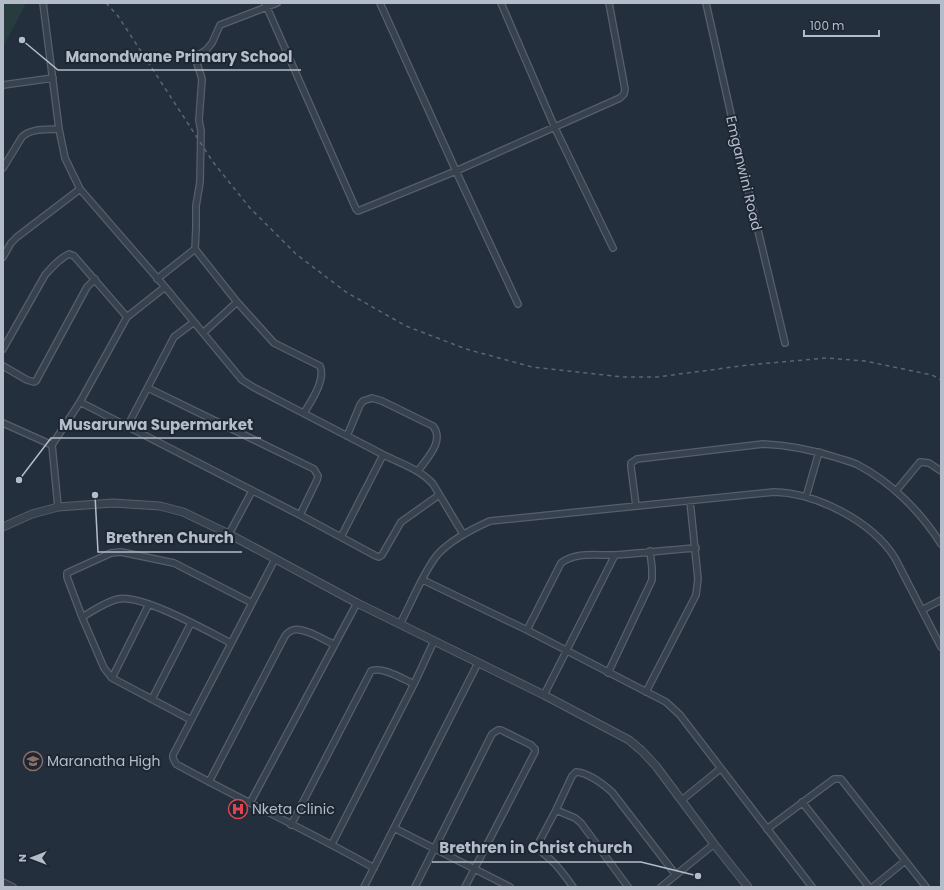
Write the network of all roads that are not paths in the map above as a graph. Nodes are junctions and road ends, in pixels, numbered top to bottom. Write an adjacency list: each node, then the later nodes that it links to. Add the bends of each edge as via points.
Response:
1 (43, 3): 8 (street)
2 (278, 3): 7 (street)
3 (380, 3): 13 (street)
4 (501, 3): 10 (street)
5 (609, 3): 10 (street, via 624,94)
6 (706, 3): 26 (street, Emganwini Road)
7 (266, 5): 13 (street, via 358,211); 16 (street, via 220,25 212,43 195,57 202,79 199,120 202,138)
8 (53, 78): 9 (street); 11 (street)
9 (3, 85)
10 (555, 128): 13 (street); 15 (street)
11 (59, 129): 12 (street, via 26,133); 14 (street, via 65,158)
12 (3, 168)
13 (456, 172): 22 (street)
14 (80, 189): 17 (street, via 17,237); 19 (street)
15 (613, 248)
16 (195, 249): 19 (street); 21 (street)
17 (3, 257)
18 (95, 279): 23 (street); 27 (street, via 72,254 62,258 45,275); 28 (street, via 88,287 36,381 28,380)
19 (157, 279): 20 (street)
20 (164, 287): 23 (street); 24 (street)
21 (237, 302): 25 (street); 31 (street, via 274,343 320,366 321,379)
22 (518, 304)
23 (127, 317): 30 (street)
24 (194, 322): 25 (street); 29 (street, via 174,338)
25 (203, 333): 31 (street, via 242,380)
26 (785, 343)
27 (3, 349)
28 (3, 366)
29 (148, 388): 33 (street); 47 (street, via 314,469 318,480)
30 (80, 402): 33 (street); 35 (street)
31 (304, 413): 34 (street)
32 (3, 422): 35 (street)
33 (127, 427): 40 (street)
34 (347, 436): 37 (street); 38 (street, via 363,401 372,398 382,401 433,426 436,430 437,443)
35 (52, 445): 46 (street)
36 (819, 452): 41 (street, via 858,465); 43 (street); 45 (street, via 763,444 637,459 631,463)
37 (383, 455): 38 (street); 51 (street)
38 (418, 470): 42 (street, via 426,476)
39 (941, 471): 41 (street, via 931,464 920,462)
40 (252, 491): 47 (street); 49 (street)
41 (896, 491): 52 (street)
42 (439, 495): 50 (street); 51 (street, via 401,522 381,556 376,556)
43 (806, 497): 44 (street, via 774,492); 62 (street, via 833,506 876,536 896,558)
44 (690, 501): 45 (street); 53 (street)
45 (636, 506): 50 (street, via 490,521)
46 (58, 507): 48 (street, via 32,514); 49 (street, via 113,503 160,506 183,512)
47 (300, 515): 51 (street)
48 (3, 527)
49 (229, 534): 56 (street)
50 (463, 534): 57 (street, via 439,553)
51 (341, 537)
52 (941, 544)
53 (696, 548): 54 (street); 76 (street, via 696,595)
54 (650, 551): 55 (street); 73 (street, via 652,580)
55 (615, 555): 66 (street, via 591,554 561,563); 71 (street)
56 (275, 559): 59 (street); 60 (street)
57 (423, 580): 65 (street); 66 (street)
58 (941, 600): 62 (street)
59 (252, 603): 63 (street, via 174,563 118,552 67,573); 68 (street)
60 (357, 603): 65 (street); 69 (street)
61 (149, 604): 63 (street, via 132,599 118,599); 64 (street); 74 (street)
62 (922, 610): 70 (street)
63 (82, 617): 74 (street, via 104,668)
64 (191, 623): 68 (street); 78 (street)
65 (400, 624): 67 (street)
66 (527, 630): 71 (street)
67 (434, 641): 72 (street); 75 (street)
68 (231, 643): 79 (street)
69 (333, 644): 81 (street, via 308,632 297,630 292,630 285,636); 84 (street)
70 (941, 647)
71 (567, 651): 73 (street); 77 (street)
72 (478, 663): 77 (street); 87 (street)
73 (608, 673): 76 (street)
74 (112, 678): 78 (street)
75 (414, 684): 86 (street, via 382,670 371,671); 89 (street)
76 (646, 692): 80 (street, via 666,702 680,715)
77 (544, 695): 82 (street, via 629,740 653,763)
78 (152, 699): 79 (street)
79 (191, 720): 81 (street, via 173,758 176,764)
80 (720, 769): 82 (street); 88 (street)
81 (209, 782): 84 (street)
82 (682, 800): 90 (street)
83 (802, 802): 88 (street); 92 (street, via 834,779 841,778); 107 (street)
84 (250, 803): 86 (street)
85 (556, 810): 95 (street, via 574,774 583,773 605,785 612,792); 102 (street, via 539,841 538,848); 103 (street, via 581,823)
86 (291, 824): 89 (street)
87 (394, 828): 91 (street); 93 (street)
88 (767, 828): 106 (street)
89 (332, 844): 93 (street)
90 (714, 844): 95 (street); 105 (street)
91 (436, 848): 94 (street); 94 (street, via 492,734 498,730 506,732 531,745 535,752); 99 (street)
92 (905, 861): 108 (street); 109 (street)
93 (374, 868): 98 (street)
94 (474, 869): 100 (street); 101 (street)
95 (676, 875): 104 (street)
96 (3, 882): 97 (street)
97 (13, 887)
98 (364, 887)
99 (415, 887)
100 (465, 887)
101 (510, 887)
102 (573, 887)
103 (628, 887)
104 (660, 887)
105 (748, 887)
106 (811, 887)
107 (869, 887)
108 (872, 887)
109 (926, 887)

